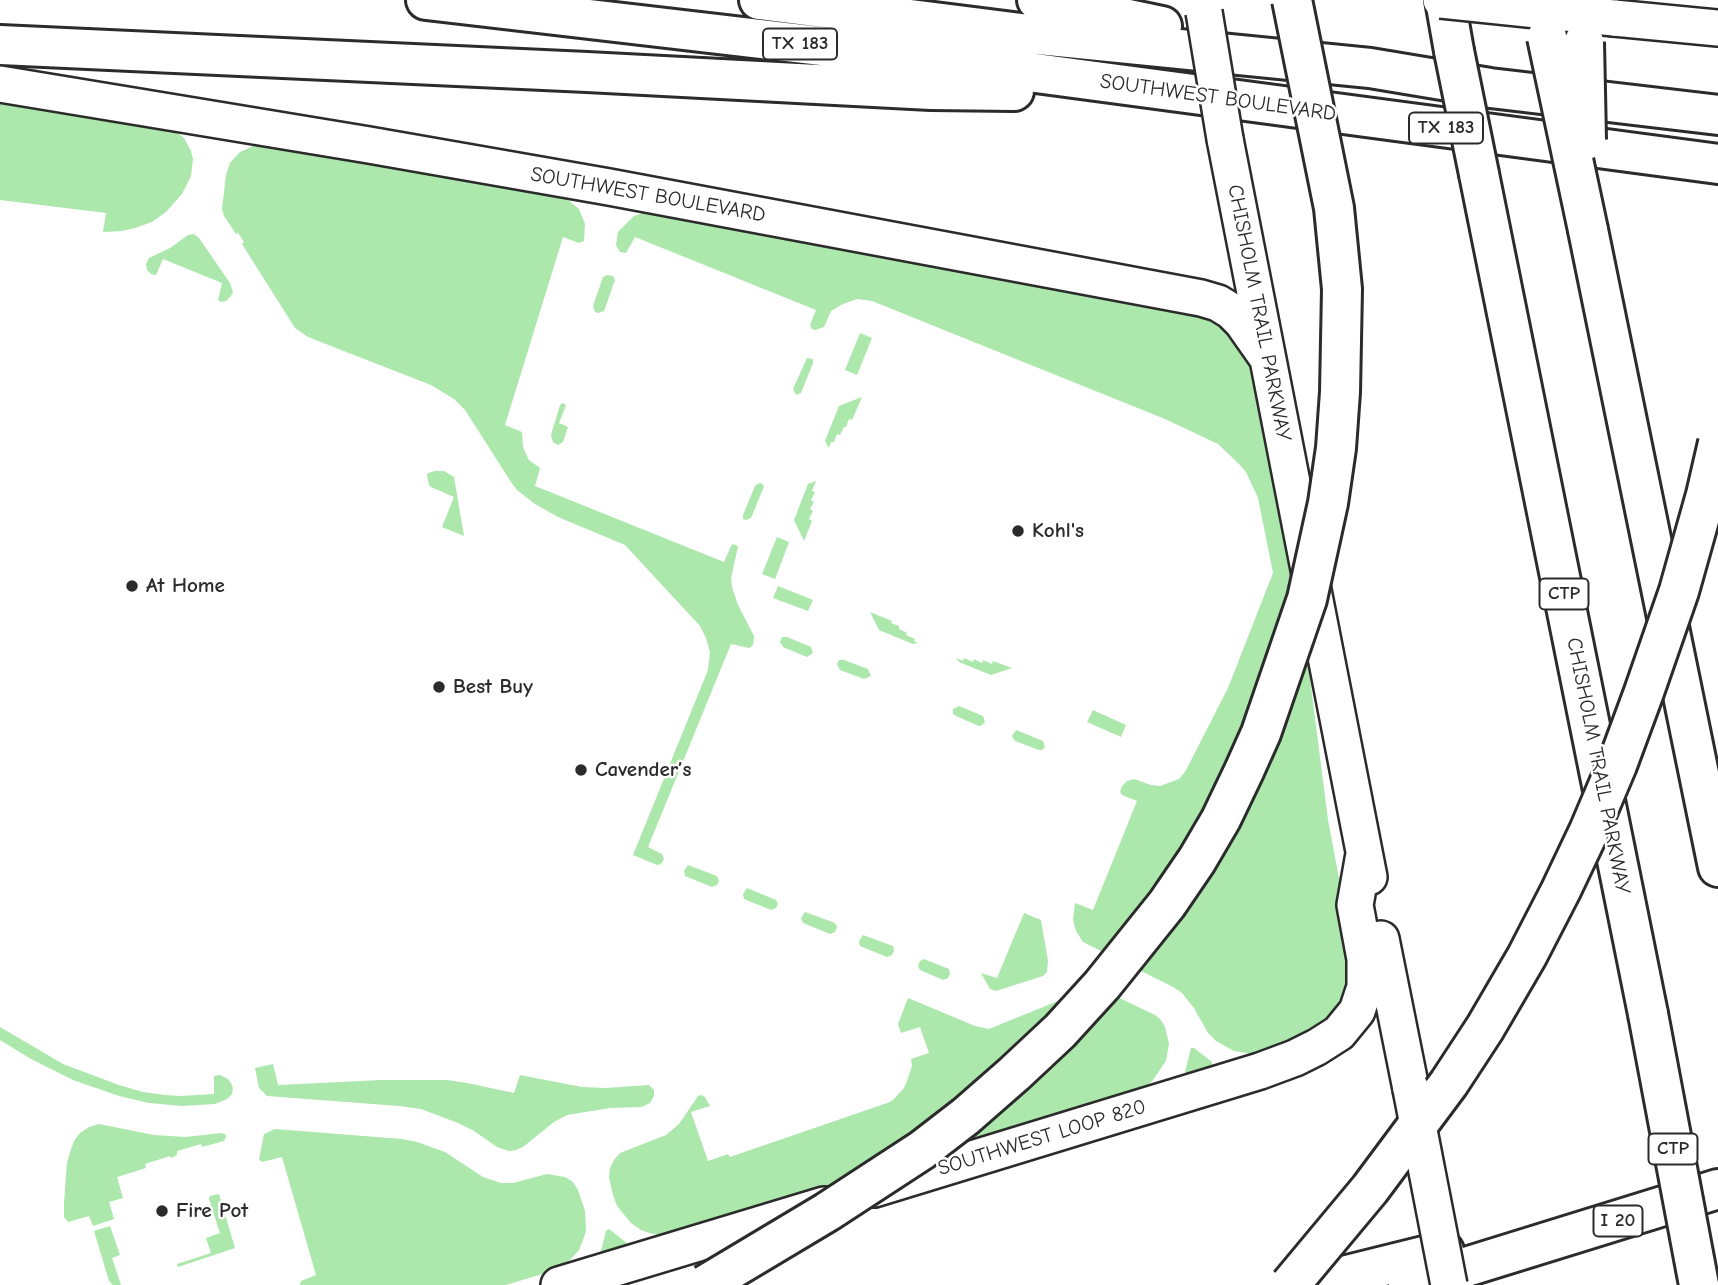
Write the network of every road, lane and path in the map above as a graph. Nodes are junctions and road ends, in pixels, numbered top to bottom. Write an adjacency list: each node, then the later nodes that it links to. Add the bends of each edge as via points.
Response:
1 (426, 0): 13 (highway, SOUTHWEST BOULEVARD / TX 183, via 923,58)
2 (759, 0): 11 (highway, SOUTHWEST BOULEVARD / TX 183, via 1029,34)
3 (1037, 0): 11 (highway)
4 (1292, 0): 24 (highway, bridge, via 1335,221 1342,289 1340,392 1328,503 1307,599 1244,771 1221,819 1167,904 1060,1031 922,1150)
5 (1443, 0): 9 (main road, bridge); 29 (highway, CHISHOLM TRAIL PARKWAY / CTP, bridge)
6 (1539, 0): 16 (highway, bridge)
7 (1578, 0): 16 (highway, bridge, via 1584,42)
8 (1203, 6): 17 (main road, CHISHOLM TRAIL PARKWAY, bridge)
9 (1718, 28)
10 (0, 45): 13 (highway, via 931,90)
11 (1370, 68): 14 (highway, SOUTHWEST BOULEVARD / TX 183, via 1490,88)
12 (0, 84): 17 (main road, SOUTHWEST BOULEVARD, via 516,171 1201,298 1231,311)
13 (1174, 93): 15 (highway, SOUTHWEST BOULEVARD / TX 183)
14 (1718, 115)
15 (1718, 164)
16 (1588, 230): 20 (highway)
17 (1268, 359): 19 (main road, CHISHOLM TRAIL PARKWAY)
18 (1718, 443): 25 (highway, bridge, via 1679,591 1644,692 1561,890 1527,956 1449,1083)
19 (1364, 855): 23 (main road, SOUTHWEST LOOP 820, via 1355,905 1365,959 1364,987 1357,1011 1339,1033 1317,1047 1188,1094); 28 (main road, CHISHOLM TRAIL PARKWAY, bridge)
20 (1718, 867)
21 (1718, 1189): 22 (highway, I 20)
22 (1518, 1251): 26 (highway, via 1459,1247); 27 (highway, I 20)
23 (559, 1285)
24 (705, 1285)
25 (1290, 1285)
26 (1307, 1285)
27 (1408, 1285)
28 (1449, 1285)
29 (1699, 1285)

